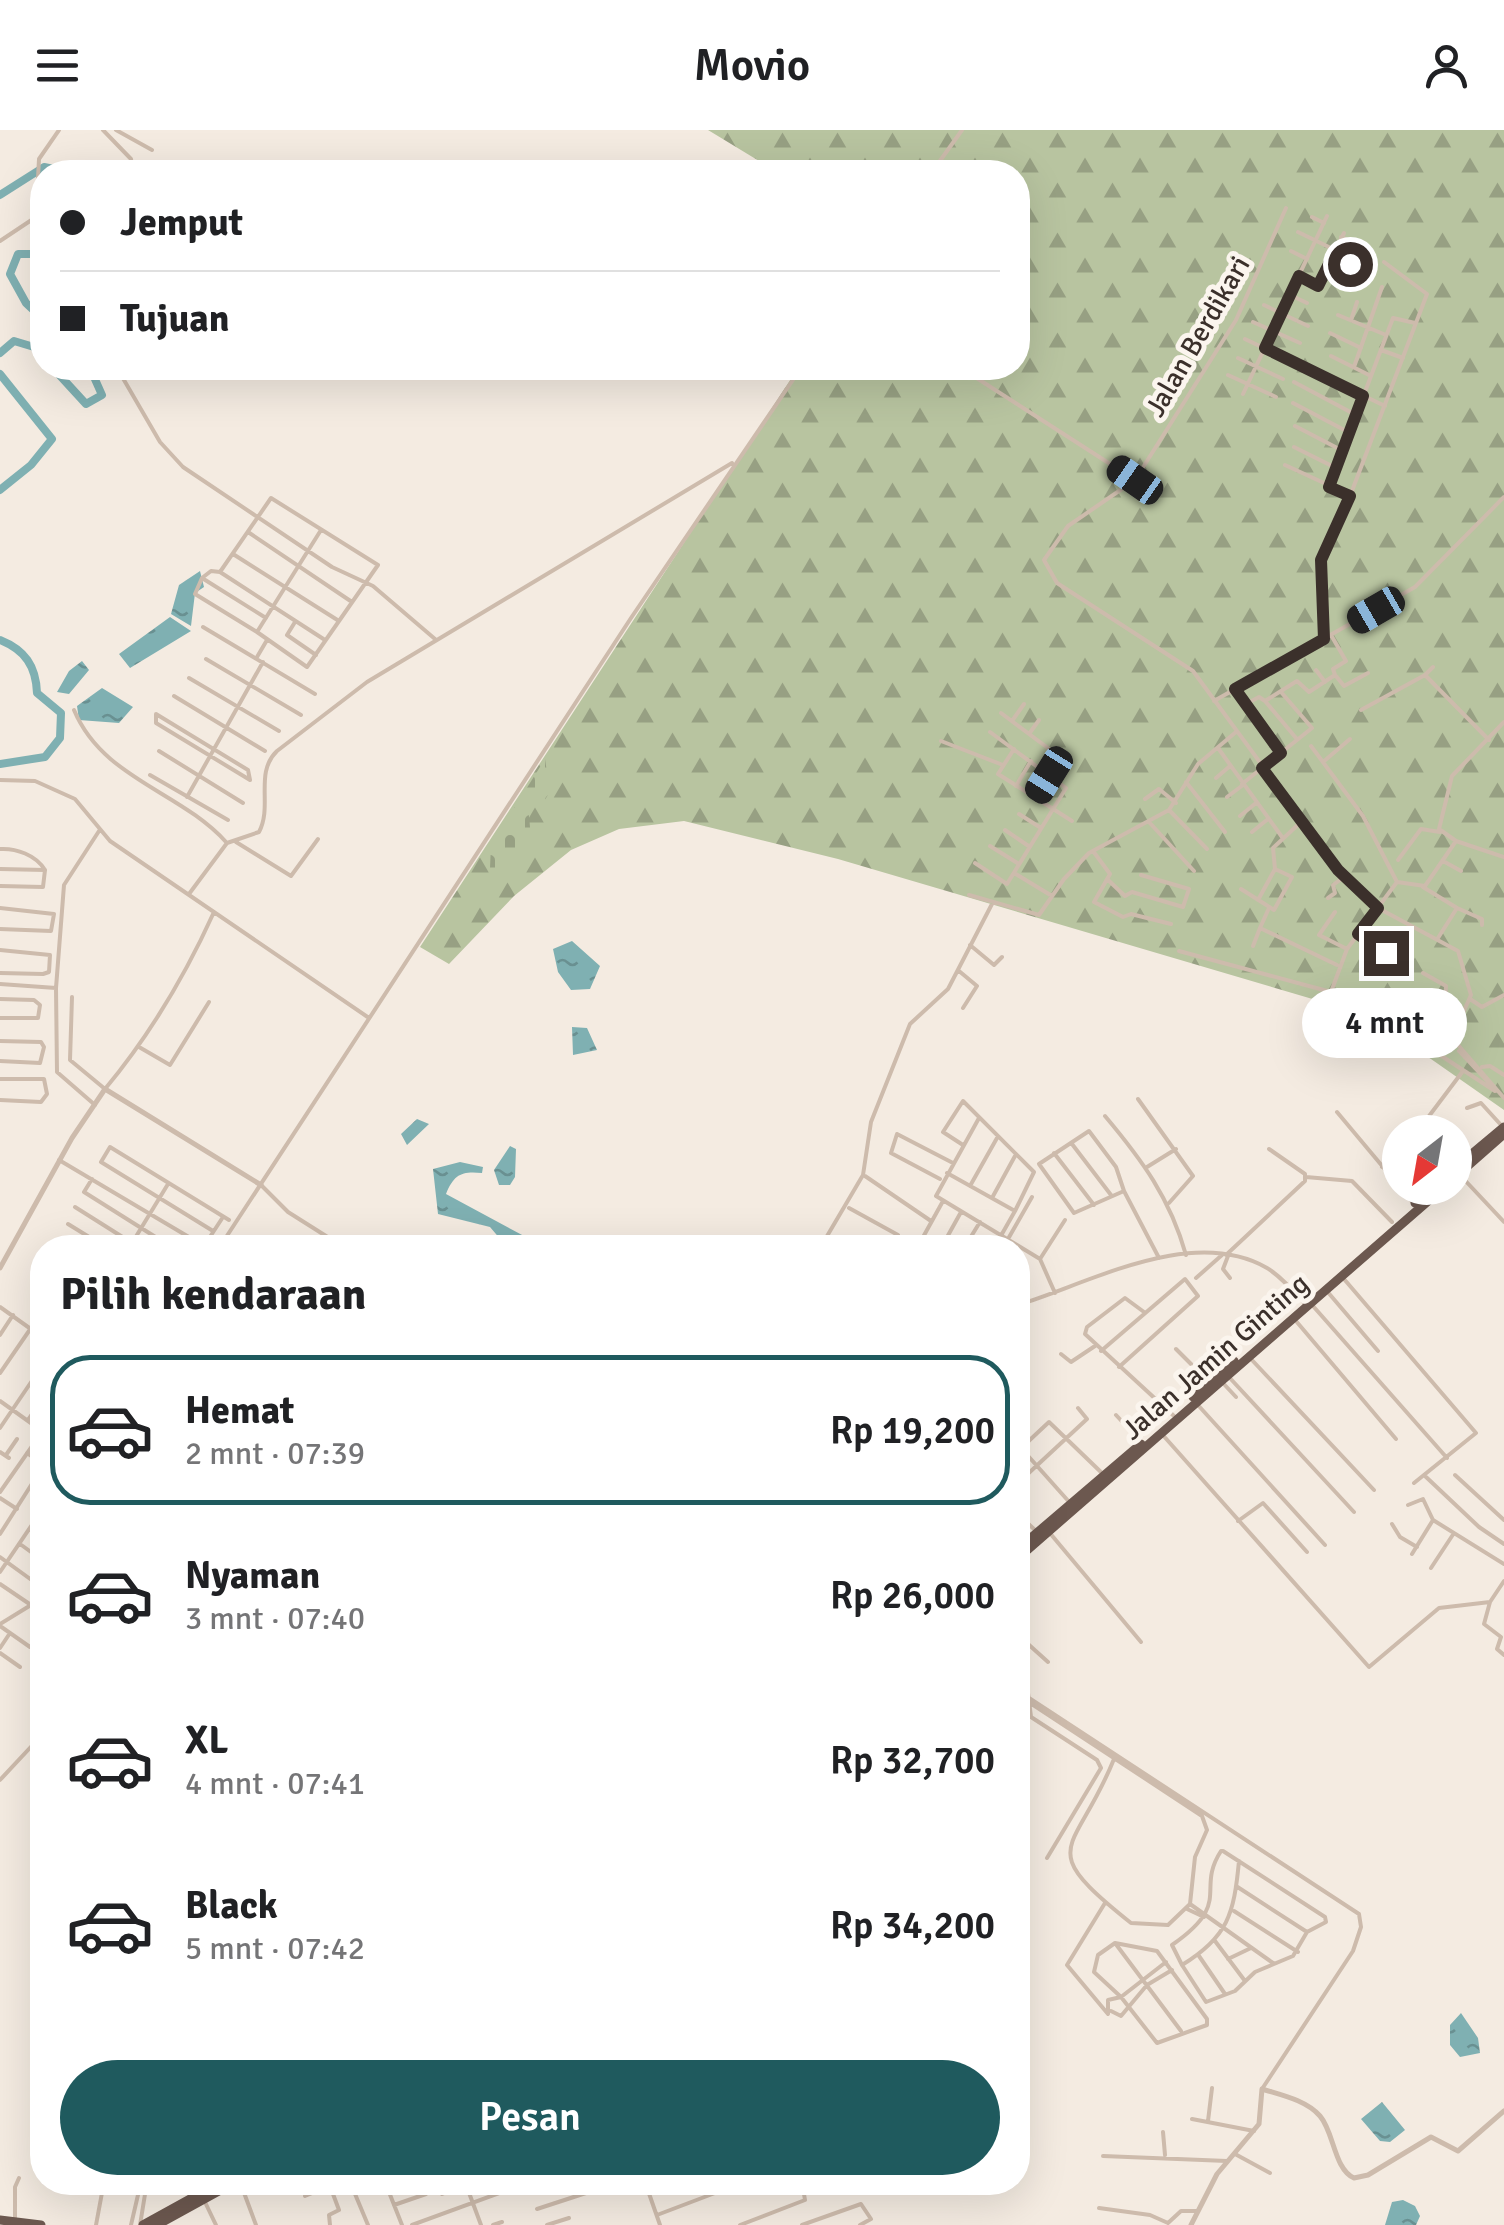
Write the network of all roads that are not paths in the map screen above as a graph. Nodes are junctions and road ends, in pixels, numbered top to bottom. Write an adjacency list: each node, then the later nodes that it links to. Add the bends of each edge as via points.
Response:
1 (59, 130): 7 (street)
2 (962, 130): 9 (street)
3 (110, 131): 4 (street); 6 (street)
4 (132, 141): 5 (street); 6 (street)
5 (152, 150)
6 (126, 152): 8 (street)
7 (41, 160)
8 (129, 160)
9 (941, 160)
10 (1286, 208): 73 (street, Jalan Berdikari, via 1236,320)
11 (1327, 216): 14 (street)
12 (1312, 217): 14 (street)
13 (30, 223): 17 (street)
14 (1324, 223): 16 (street)
15 (1298, 232): 16 (street)
16 (1316, 241): 20 (street); 21 (street)
17 (0, 242)
18 (1353, 242): 20 (street, via 1342,235)
19 (1290, 251): 21 (street)
20 (1334, 253): 23 (street); 24 (street)
21 (1307, 258): 25 (street)
22 (1384, 262): 36 (street, via 1426,290)
23 (1350, 264)
24 (1325, 272): 25 (street, via 1320,286); 26 (street)
25 (1299, 276): 28 (street)
26 (1338, 278)
27 (1382, 288): 38 (street)
28 (1290, 295): 30 (street); 32 (street)
29 (1357, 302): 34 (street)
30 (1307, 303)
31 (1264, 306): 32 (street)
32 (1282, 313): 37 (street); 39 (street)
33 (1338, 314): 34 (street)
34 (1351, 320): 38 (street)
35 (1253, 322): 39 (street)
36 (1416, 323): 41 (street, via 1395,316); 49 (street)
37 (1308, 326)
38 (1368, 327): 41 (street); 45 (street)
39 (1273, 331): 43 (street); 44 (street)
40 (1330, 333): 45 (street)
41 (1386, 335): 46 (street)
42 (1245, 339): 44 (street)
43 (1300, 344)
44 (1265, 348): 50 (street); 61 (street)
45 (1361, 348): 51 (street)
46 (1380, 350): 49 (street); 53 (street)
47 (1331, 356): 51 (street)
48 (1238, 358): 50 (street)
49 (1404, 358): 64 (street)
50 (1256, 367): 54 (street); 59 (street)
51 (1354, 367): 53 (street)
52 (1228, 376): 59 (street)
53 (1371, 376): 61 (street)
54 (1282, 379)
55 (125, 380): 77 (street, via 169,454)
56 (793, 380): 70 (street)
57 (980, 380): 73 (street)
58 (1294, 382): 65 (street)
59 (1248, 385): 60 (street); 62 (street)
60 (1243, 394)
61 (1363, 396): 64 (street); 65 (street)
62 (1276, 397)
63 (1294, 404): 67 (street)
64 (1386, 406): 75 (street)
65 (1356, 415): 67 (street)
66 (1295, 426): 69 (street)
67 (1350, 432): 69 (street)
68 (1294, 446): 72 (street)
69 (1343, 450): 72 (street)
70 (736, 461): 96 (street); 247 (street)
71 (1285, 465): 74 (street)
72 (1336, 468): 74 (street)
73 (1135, 480): 117 (street, via 1068,526 1044,557 1046,568 1057,582 1193,672)
74 (1329, 487): 75 (street)
75 (1350, 496): 97 (street, via 1321,560)
76 (1504, 498): 95 (street, via 1415,587)
77 (257, 520): 78 (street, via 270,498); 79 (street); 80 (street)
78 (320, 530): 80 (street); 85 (street, via 378,566)
79 (248, 532): 81 (street); 82 (street)
80 (308, 549): 82 (street); 85 (street)
81 (234, 554): 83 (street); 86 (street)
82 (298, 566): 86 (street); 87 (street)
83 (220, 572): 84 (street); 88 (street)
84 (202, 578): 89 (street); 93 (street, via 196,594)
85 (365, 584): 87 (street); 96 (street)
86 (285, 587): 88 (street); 91 (street)
87 (352, 602): 91 (street)
88 (273, 606): 89 (street); 90 (street)
89 (266, 618): 93 (street)
90 (296, 621): 94 (street); 99 (street)
91 (339, 621): 99 (street)
92 (203, 627): 102 (street)
93 (257, 632): 98 (street)
94 (287, 635): 100 (street); 101 (street)
95 (1331, 636): 97 (street); 108 (street, via 1349,659 1333,669)
96 (435, 639): 183 (street, via 270,757 264,822 259,832)
97 (1324, 639): 113 (street)
98 (267, 640): 100 (street); 102 (street)
99 (326, 640): 101 (street)
100 (279, 647): 101 (street, via 307,667)
101 (316, 655)
102 (256, 658): 104 (street)
103 (206, 659): 112 (street)
104 (263, 662): 112 (street); 115 (street)
105 (1433, 667): 109 (street)
106 (1316, 670): 111 (street)
107 (1368, 673): 108 (street, via 1345,686)
108 (1335, 676): 111 (street)
109 (1425, 676): 123 (street); 136 (street)
110 (189, 678): 121 (street)
111 (1325, 682): 114 (street, via 1308,692 1297,681)
112 (250, 685): 121 (street); 125 (street)
113 (1235, 689): 117 (street); 120 (street)
114 (1281, 692): 118 (street); 134 (street, via 1312,725)
115 (316, 694)
116 (174, 696): 129 (street)
117 (1214, 701): 132 (street)
118 (1265, 702): 120 (street, via 1258,697); 134 (street)
119 (1024, 704): 126 (street)
120 (1246, 704): 144 (street)
121 (238, 706): 129 (street); 130 (street)
122 (74, 710): 184 (street, via 112,762)
123 (1361, 710)
124 (1002, 713): 126 (street)
125 (300, 715)
126 (1012, 720): 133 (street)
127 (1039, 720): 133 (street)
128 (1504, 722): 136 (street)
129 (227, 726): 142 (street); 143 (street)
130 (280, 732)
131 (990, 732): 140 (street)
132 (1236, 732): 138 (street); 149 (street)
133 (1030, 734): 150 (street, via 1060,756)
134 (1296, 738): 144 (street)
135 (1350, 740): 145 (street)
136 (1490, 740): 179 (street, via 1452,776)
137 (941, 741): 147 (street)
138 (1216, 746): 148 (street); 155 (street)
139 (1311, 746): 145 (street)
140 (1014, 749): 146 (street); 147 (street)
141 (159, 751): 152 (street)
142 (265, 751)
143 (212, 752): 143 (street, via 250,780 248,770); 143 (street, via 156,723 156,714); 152 (street)
144 (1281, 753): 149 (street)
145 (1318, 760): 204 (street, via 1365,820)
146 (1031, 762): 150 (street); 157 (street)
147 (1004, 765): 157 (street, via 998,774)
148 (1230, 766): 153 (street); 156 (street)
149 (1262, 768): 156 (street); 172 (street)
150 (1049, 775): 160 (street); 165 (street, via 1066,788)
151 (150, 776): 159 (street)
152 (199, 776): 159 (street); 162 (street)
153 (1216, 778)
154 (0, 780): 176 (street, via 34,781 75,799)
155 (1186, 782): 164 (street); 177 (street)
156 (1242, 784): 158 (street); 163 (street)
157 (1016, 786): 160 (street)
158 (1227, 796)
159 (187, 797): 170 (street)
160 (1035, 798): 165 (street)
161 (1145, 799): 164 (street, via 1159,789)
162 (243, 803)
163 (1256, 803): 168 (street); 169 (street)
164 (1176, 804): 166 (street)
165 (1053, 809): 171 (street); 174 (street)
166 (1169, 810): 173 (street); 187 (street)
167 (1020, 814): 174 (street)
168 (1240, 816)
169 (1268, 819): 178 (street); 180 (street)
170 (228, 820)
171 (1072, 821)
172 (1302, 821): 180 (street); 202 (street)
173 (1149, 822): 189 (street); 198 (street)
174 (1042, 828): 186 (street)
175 (1005, 830): 186 (street)
176 (99, 832): 208 (street); 238 (street, via 64,886)
177 (1226, 832)
178 (1252, 832)
179 (1440, 832): 182 (street); 191 (street, via 1420,829)
180 (1282, 838): 196 (street, via 1271,853)
181 (318, 839): 183 (street, via 291,876)
182 (1456, 841): 190 (street); 192 (street)
183 (236, 842): 184 (street)
184 (227, 844): 208 (street)
185 (990, 846): 194 (street)
186 (1030, 847): 194 (street)
187 (1207, 849)
188 (0, 850): 197 (street, via 14,848)
189 (1093, 851): 203 (street); 210 (street)
190 (1504, 858)
191 (1398, 860)
192 (1444, 861): 199 (street); 206 (street)
193 (974, 863): 200 (street, via 1007,884)
194 (1019, 864): 200 (street)
195 (0, 869): 197 (street)
196 (1275, 869): 212 (street); 215 (street, via 1292,877 1274,910)
197 (44, 870): 205 (street, via 43,887)
198 (1194, 871)
199 (1461, 871)
200 (1014, 873): 210 (street)
201 (1141, 875): 203 (street, via 1189,889 1183,907 1132,892 1125,896)
202 (1344, 877): 211 (street); 216 (street)
203 (1107, 879): 220 (street, via 1094,902 1123,917)
204 (1397, 882): 206 (street); 216 (street)
205 (0, 886)
206 (1423, 887): 217 (street)
207 (1241, 889): 212 (street)
208 (189, 894): 218 (street)
209 (969, 895): 213 (street)
210 (1052, 896): 213 (street, via 1038,915)
211 (1328, 898)
212 (1258, 900): 215 (street)
213 (993, 902): 226 (street)
214 (0, 908): 223 (street, via 54,914 51,931)
215 (1269, 908): 222 (street)
216 (1378, 908): 224 (street); 225 (street)
217 (1457, 908): 221 (street); 225 (street)
218 (214, 912): 247 (street); 252 (street)
219 (1335, 912): 228 (street, via 1319,935)
220 (1171, 924)
221 (1482, 924)
222 (1260, 928): 227 (street); 233 (street)
223 (0, 930)
224 (1358, 934): 228 (street); 231 (street)
225 (1438, 938): 243 (street, via 1462,958)
226 (970, 944): 232 (street, via 994,965); 234 (street)
227 (1253, 946)
228 (1347, 949): 233 (street)
229 (0, 950): 235 (street, via 50,955 49,972)
230 (1179, 950): 239 (street)
231 (1386, 953)
232 (1002, 957)
233 (1337, 966): 239 (street)
234 (959, 971): 245 (street, via 977,986); 283 (street, via 910,1024 871,1122)
235 (0, 972)
236 (1423, 972): 249 (street, via 1446,986 1444,1021)
237 (0, 984): 238 (street)
238 (56, 988): 263 (street, via 57,1072)
239 (1330, 992): 255 (street)
240 (1504, 995): 243 (street, via 1482,1007)
241 (72, 997): 259 (street, via 70,1060)
242 (0, 999): 246 (street, via 40,1005 38,1018)
243 (1470, 999): 249 (street)
244 (208, 1002): 252 (street, via 170,1065)
245 (963, 1008)
246 (0, 1018)
247 (368, 1018): 288 (street)
248 (1427, 1029): 249 (street)
249 (1452, 1037): 251 (street)
250 (0, 1040): 253 (street, via 41,1042 44,1056 40,1062)
251 (1456, 1047): 254 (street); 258 (street)
252 (139, 1048): 259 (street)
253 (0, 1061)
254 (1482, 1068): 256 (street); 258 (street)
255 (1463, 1071): 260 (street); 266 (street)
256 (1504, 1074)
257 (0, 1078): 262 (street, via 44,1079 47,1094 41,1102)
258 (1491, 1085): 260 (street)
259 (106, 1090): 263 (street); 288 (street)
260 (1502, 1096)
261 (1138, 1099): 274 (street)
262 (0, 1100)
263 (95, 1105): 278 (street)
264 (1467, 1108): 269 (street, via 1481,1103)
265 (1337, 1112): 281 (street)
266 (1431, 1115)
267 (1105, 1116): 280 (street)
268 (979, 1118): 270 (street); 272 (street); 272 (street, via 962,1102 944,1130)
269 (1504, 1130): 277 (highway)
270 (997, 1138): 276 (street); 289 (street)
271 (1071, 1142): 275 (street); 291 (street, via 1090,1132); 293 (street)
272 (963, 1145): 279 (street)
273 (1270, 1149): 285 (street)
274 (1176, 1150): 280 (street); 298 (street, via 1193,1176)
275 (1054, 1153): 299 (street); 299 (street, via 1039,1165 1070,1210)
276 (1015, 1156): 296 (street); 305 (street, via 1034,1177)
277 (1472, 1158)
278 (59, 1160): 284 (street); 336 (street)
279 (953, 1162): 282 (street); 286 (street, via 898,1134 891,1153)
280 (1148, 1167): 298 (street)
281 (1382, 1167)
282 (946, 1173): 286 (street); 289 (street)
283 (863, 1175): 303 (street); 309 (street)
284 (93, 1178): 292 (street); 304 (street, via 84,1192)
285 (1306, 1178): 311 (street, via 1352,1181); 333 (street)
286 (942, 1180): 297 (street, via 936,1195)
287 (168, 1184): 295 (street); 295 (street, via 110,1147 100,1162); 315 (street, via 226,1219)
288 (261, 1185): 322 (street); 323 (street)
289 (970, 1186): 296 (street)
290 (1472, 1189): 312 (street)
291 (1124, 1190): 293 (street); 334 (street)
292 (120, 1194): 304 (street); 307 (street)
293 (1112, 1195): 299 (street)
294 (1032, 1197): 330 (street)
295 (159, 1198): 307 (street); 315 (street)
296 (992, 1198): 305 (street)
297 (943, 1201): 306 (street); 309 (street)
298 (1168, 1203): 332 (street)
299 (1094, 1205)
300 (1413, 1205): 311 (highway, Jalan Jamin Ginting)
301 (1422, 1205): 337 (highway, Jalan Jamin Ginting)
302 (75, 1207): 317 (street)
303 (848, 1208): 324 (street); 325 (street)
304 (110, 1209): 314 (street)
305 (1015, 1211): 329 (street)
306 (961, 1212): 310 (street); 327 (street)
307 (150, 1213): 314 (street); 320 (street)
308 (1064, 1220): 335 (street)
309 (931, 1221): 326 (street)
310 (980, 1222): 328 (street); 329 (street)
311 (1392, 1222): 343 (highway, Jalan Jamin Ginting)
312 (1504, 1222)
313 (68, 1224): 316 (street)
314 (141, 1228): 318 (street); 319 (street)
315 (214, 1232): 321 (street)
316 (86, 1235)
317 (116, 1235)
318 (137, 1235)
319 (152, 1235)
320 (185, 1235)
321 (212, 1235)
322 (227, 1235)
323 (325, 1235)
324 (829, 1235)
325 (898, 1235)
326 (924, 1235)
327 (948, 1235)
328 (972, 1235)
329 (1002, 1235)
330 (1010, 1235)
331 (1030, 1253): 335 (street)
332 (1186, 1254): 333 (street); 334 (street)
333 (1226, 1256): 338 (street); 339 (street, via 1223,1269); 343 (street, via 1265,1266)
334 (1159, 1258): 341 (street)
335 (1040, 1259): 341 (street)
336 (0, 1268)
337 (1341, 1276): 340 (highway, Jalan Jamin Ginting); 382 (street, via 1476,1432)
338 (1196, 1278)
339 (1230, 1278)
340 (1325, 1290): 343 (highway, Jalan Jamin Ginting); 354 (street)
341 (1055, 1293): 342 (street)
342 (1030, 1301)
343 (1306, 1301): 347 (highway, Jalan Jamin Ginting); 360 (highway, Jalan Jamin Ginting); 382 (street)
344 (0, 1307): 346 (street)
345 (1144, 1312): 351 (street, via 1132,1298 1120,1301 1086,1328); 353 (street); 357 (street, via 1182,1278 1198,1293)
346 (13, 1316): 348 (street); 350 (street)
347 (1293, 1317): 356 (highway, Jalan Jamin Ginting); 376 (street)
348 (30, 1327)
349 (30, 1329): 358 (street)
350 (0, 1334)
351 (1095, 1346): 353 (street); 355 (street, via 1071,1362)
352 (1176, 1349): 360 (street)
353 (1101, 1350): 357 (street)
354 (1378, 1351)
355 (1061, 1354)
356 (1248, 1356): 359 (highway, Jalan Jamin Ginting); 391 (street)
357 (1119, 1367): 368 (street)
358 (0, 1373)
359 (1224, 1378): 362 (street); 364 (highway, Jalan Jamin Ginting); 396 (street)
360 (1209, 1382): 368 (highway, Jalan Jamin Ginting)
361 (30, 1384): 366 (street)
362 (1236, 1397)
363 (0, 1401): 366 (street)
364 (1196, 1403): 372 (highway, Jalan Jamin Ginting); 409 (street)
365 (1078, 1408): 373 (street, via 1087,1418)
366 (12, 1410): 370 (street); 371 (street)
367 (1116, 1415): 377 (street)
368 (1174, 1416): 377 (highway, Jalan Jamin Ginting)
369 (30, 1417): 370 (street)
370 (28, 1420)
371 (0, 1428)
372 (1161, 1433): 399 (street); 405 (highway, Jalan Jamin Ginting)
373 (1066, 1437): 375 (street, via 1049,1422); 384 (street); 386 (street)
374 (17, 1438): 380 (street)
375 (1030, 1439)
376 (1396, 1439)
377 (1142, 1443): 386 (highway, Jalan Jamin Ginting)
378 (30, 1449): 379 (street)
379 (27, 1453): 381 (street); 392 (street)
380 (5, 1455)
381 (30, 1456)
382 (1446, 1458): 387 (street)
383 (1030, 1460): 384 (street)
384 (1036, 1466): 385 (street); 393 (street)
385 (1030, 1472)
386 (1104, 1475): 393 (highway, Jalan Jamin Ginting)
387 (1424, 1475): 389 (street); 408 (street)
388 (1455, 1475): 398 (street)
389 (1414, 1483)
390 (30, 1488): 395 (street)
391 (1374, 1490)
392 (0, 1495): 395 (street)
393 (1070, 1504): 405 (highway, Jalan Jamin Ginting)
394 (1408, 1505): 397 (street, via 1424,1499)
395 (17, 1509): 403 (street)
396 (1354, 1512)
397 (1434, 1520): 404 (street); 411 (street)
398 (1504, 1520)
399 (1238, 1521): 413 (street, via 1263,1504); 423 (street, via 1369,1667 1440,1608)
400 (1030, 1524): 405 (street)
401 (1392, 1524): 411 (street)
402 (29, 1529): 407 (street)
403 (1, 1530)
404 (1454, 1533): 417 (street); 418 (street)
405 (1043, 1534): 406 (highway, Jalan Jamin Ginting); 410 (highway, Jalan Jamin Ginting); 427 (street)
406 (1030, 1542)
407 (20, 1544): 412 (street); 416 (street)
408 (1504, 1544)
409 (1326, 1545)
410 (1030, 1546)
411 (1417, 1547): 414 (street)
412 (30, 1551)
413 (1307, 1552)
414 (1412, 1554)
415 (0, 1557): 416 (street)
416 (7, 1562): 419 (street); 420 (street)
417 (1504, 1564)
418 (1432, 1568)
419 (0, 1572)
420 (30, 1579)
421 (0, 1584): 424 (street)
422 (1503, 1585): 423 (street)
423 (1490, 1602): 431 (street, via 1484,1625 1501,1637 1496,1649)
424 (30, 1605): 425 (street)
425 (0, 1625): 426 (street)
426 (10, 1633): 429 (street); 430 (street)
427 (1142, 1642)
428 (1030, 1646): 432 (street)
429 (30, 1647)
430 (0, 1651): 433 (street)
431 (1504, 1655)
432 (1048, 1662)
433 (20, 1666)
434 (1030, 1702): 438 (street)
435 (1030, 1702): 468 (street, via 1359,1914 1353,1951)
436 (1030, 1709): 440 (street, via 1031,1717 1101,1768)
437 (30, 1748): 439 (street)
438 (1114, 1759): 443 (street, via 1068,1852 1075,1872); 444 (street, via 1206,1821)
439 (0, 1780)
440 (1047, 1858)
441 (1239, 1861): 442 (street); 446 (street, via 1218,1855); 448 (street, via 1325,1917 1325,1924)
442 (1236, 1886): 445 (street); 448 (street)
443 (1106, 1903): 444 (street, via 1132,1924 1150,1928 1168,1924); 465 (street, via 1068,1966)
444 (1188, 1906): 446 (street)
445 (1233, 1910): 447 (street); 452 (street)
446 (1204, 1917): 447 (street); 457 (street, via 1172,1945)
447 (1223, 1929): 449 (street); 451 (street)
448 (1306, 1932): 452 (street)
449 (1214, 1941): 453 (street); 454 (street)
450 (1115, 1943): 455 (street, via 1156,1951); 459 (street); 463 (street, via 1098,1955 1094,1968)
451 (1251, 1948): 454 (street); 456 (street)
452 (1298, 1952): 456 (street)
453 (1199, 1956): 457 (street); 462 (street)
454 (1228, 1960): 460 (street)
455 (1166, 1962): 458 (street); 459 (street)
456 (1274, 1963): 460 (street)
457 (1182, 1965): 462 (street, via 1206,2002)
458 (1172, 1970): 461 (street); 466 (street, via 1207,2019 1207,2025)
459 (1142, 1976): 461 (street); 463 (street)
460 (1245, 1982): 462 (street)
461 (1147, 1985): 464 (street); 466 (street)
462 (1226, 1995)
463 (1121, 1997): 464 (street); 465 (street, via 1108,2000)
464 (1127, 2006): 465 (street, via 1121,2016); 466 (street, via 1157,2043)
465 (1110, 2010)
466 (1182, 2033)
467 (1212, 2088): 471 (street)
468 (1262, 2089): 469 (street, via 1318,2114 1343,2169 1354,2178 1431,2137 1458,2151); 472 (street)
469 (1504, 2112)
470 (1192, 2119): 471 (street)
471 (1208, 2121): 472 (street)
472 (1254, 2131): 474 (street)
473 (1163, 2132): 476 (street)
474 (1234, 2154): 477 (street); 478 (street)
475 (1103, 2156): 476 (street)
476 (1165, 2156): 477 (street)
477 (1227, 2161): 502 (street)
478 (1270, 2173)
479 (19, 2178): 506 (street)
480 (102, 2195): 511 (street)
481 (140, 2195): 512 (street)
482 (143, 2195): 513 (street)
483 (198, 2195): 497 (street)
484 (204, 2195): 497 (highway)
485 (207, 2195): 497 (highway)
486 (243, 2195): 515 (street)
487 (333, 2195): 516 (street, via 339,2210 329,2215)
488 (355, 2195): 517 (street)
489 (390, 2195): 499 (street)
490 (423, 2195): 499 (street)
491 (470, 2195): 498 (street)
492 (493, 2195): 498 (street)
493 (580, 2195): 501 (street)
494 (650, 2195): 503 (street)
495 (711, 2195): 503 (street)
496 (804, 2195): 524 (street)
497 (200, 2198): 508 (highway); 513 (highway); 514 (street)
498 (472, 2202): 519 (street); 520 (street)
499 (394, 2206): 518 (street)
500 (1098, 2208): 509 (street, via 1150,2214)
501 (537, 2209)
502 (1198, 2211): 509 (street, via 1181,2211); 527 (street)
503 (657, 2216): 523 (street)
504 (569, 2218): 522 (street)
505 (0, 2220): 506 (highway)
506 (15, 2222): 510 (highway)
507 (502, 2222): 521 (street)
508 (164, 2224)
509 (1167, 2224)
510 (41, 2225)
511 (96, 2225)
512 (131, 2225)
513 (142, 2225)
514 (216, 2225)
515 (256, 2225)
516 (330, 2225)
517 (368, 2225)
518 (402, 2225)
519 (412, 2225)
520 (480, 2225)
521 (492, 2225)
522 (547, 2225)
523 (660, 2225)
524 (740, 2225)
525 (802, 2225): 526 (street, via 861,2204 871,2220)
526 (860, 2225)
527 (1191, 2225)

